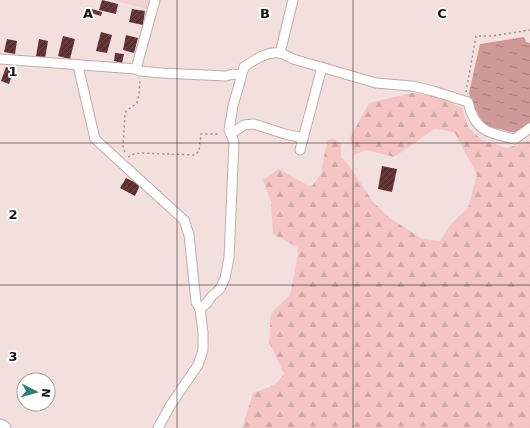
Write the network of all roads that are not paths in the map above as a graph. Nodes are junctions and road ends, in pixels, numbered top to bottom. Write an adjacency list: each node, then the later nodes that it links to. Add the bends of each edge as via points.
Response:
1 (155, 0): 7 (street)
2 (293, 0): 3 (street)
3 (280, 53): 6 (street); 8 (street, via 259,57 244,67)
4 (0, 59): 5 (street)
5 (78, 66): 7 (street); 13 (street, via 95,139 184,220 189,235 196,302)
6 (322, 67): 9 (street, via 376,83 412,86 468,102 477,124 494,135 516,140); 11 (street)
7 (138, 70): 8 (street)
8 (240, 75): 10 (street)
9 (530, 128)
10 (230, 134): 11 (street, via 244,124 254,124); 13 (street, via 234,142 229,258 220,289)
11 (303, 138): 12 (street)
12 (300, 150)
13 (200, 309): 16 (street, via 203,350 198,365)
14 (0, 426): 15 (street)
15 (4, 428)
16 (158, 428)

